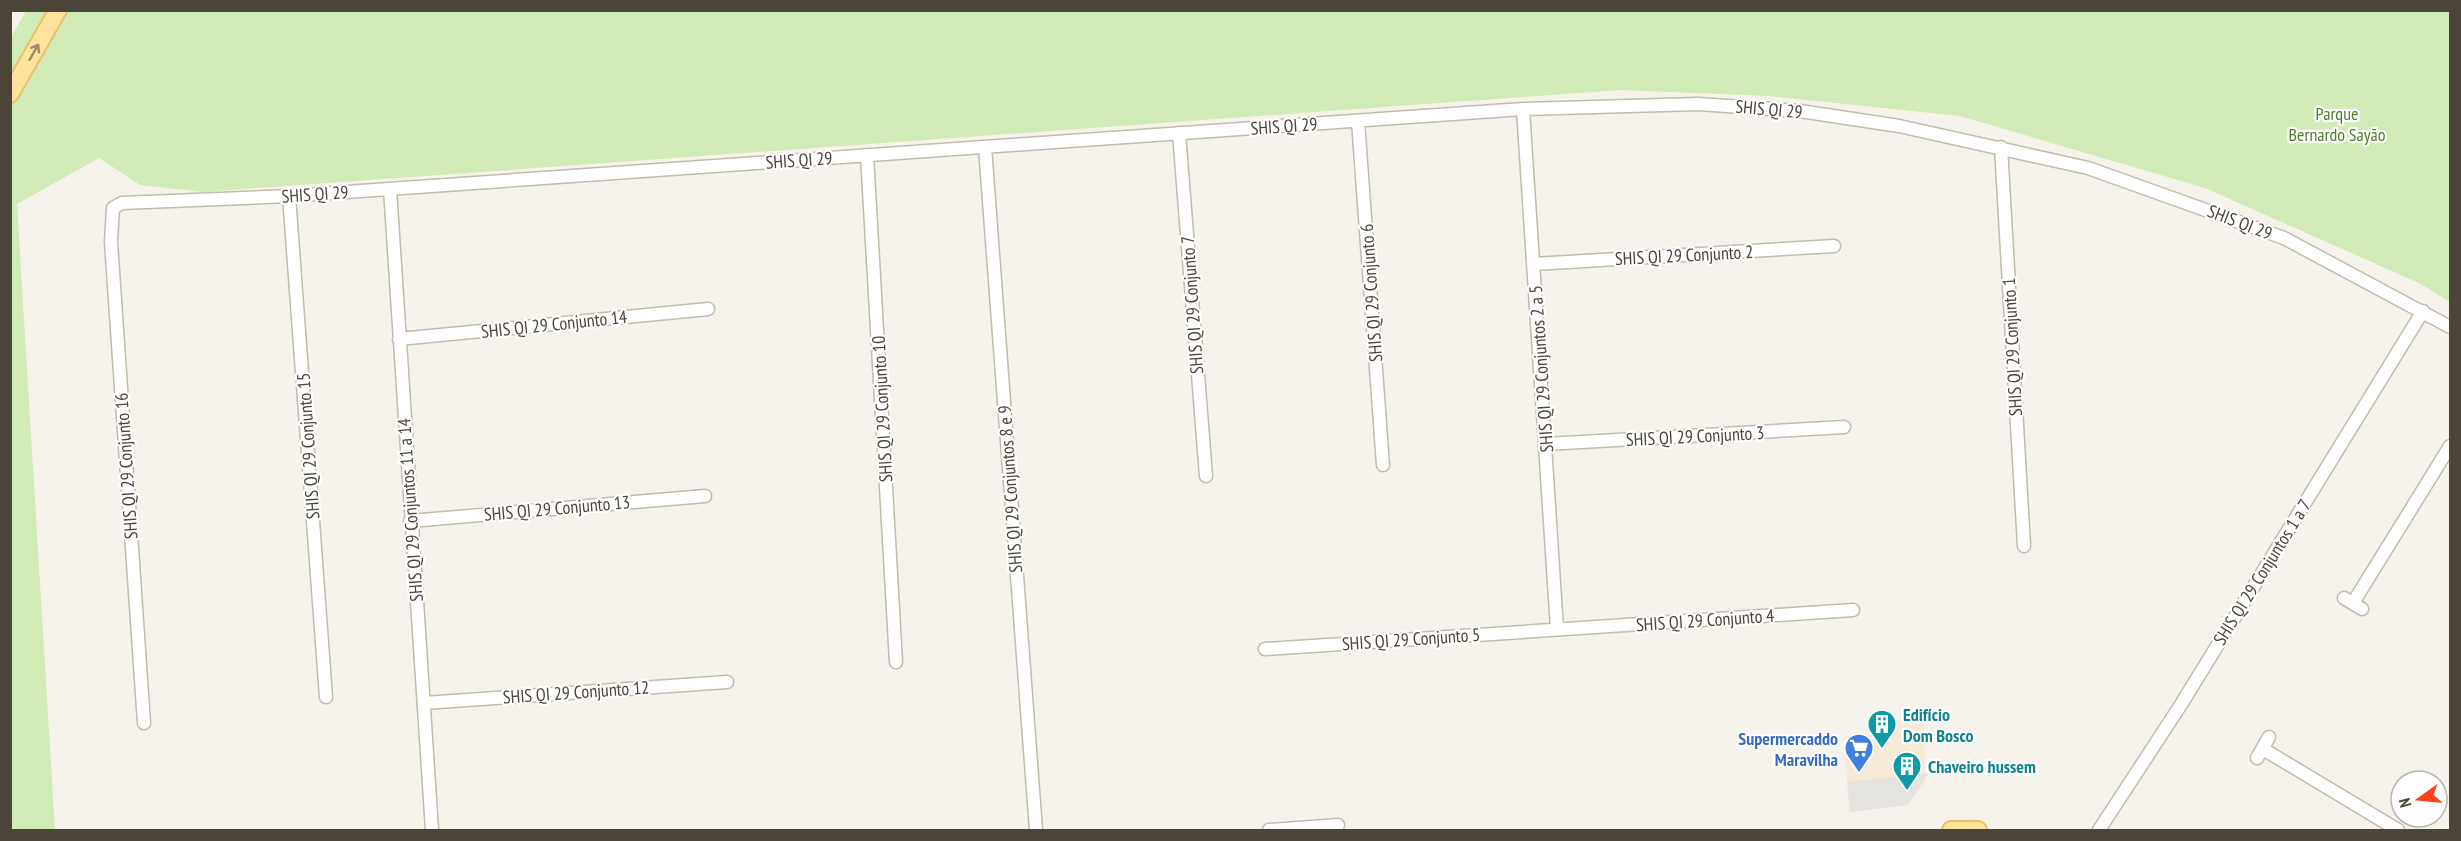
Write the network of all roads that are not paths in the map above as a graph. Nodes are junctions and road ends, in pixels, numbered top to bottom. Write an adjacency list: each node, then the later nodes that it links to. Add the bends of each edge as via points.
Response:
1 (58, 10): 2 (main road, one-way to 1)
2 (10, 94)
3 (1523, 110): 4 (street, SHIS QI 29); 7 (street, SHIS QI 29, via 1698,104 1800,111); 13 (street, SHIS QI 29 Conjuntos 2 a 5)
4 (1358, 121): 5 (street, SHIS QI 29); 21 (street, SHIS QI 29 Conjunto 6)
5 (1179, 133): 6 (street, SHIS QI 29); 22 (street, SHIS QI 29 Conjunto 7)
6 (985, 147): 8 (street, SHIS QI 29); 38 (street, SHIS QI 29 Conjuntos 8 e 9)
7 (2001, 147): 15 (street, SHIS QI 29, via 2088,168 2284,238); 25 (street, SHIS QI 29 Conjunto 1)
8 (867, 155): 9 (street, SHIS QI 29); 30 (street, SHIS QI 29 Conjunto 10)
9 (390, 189): 10 (street, SHIS QI 29); 17 (street, SHIS QI 29 Conjuntos 11 a 14)
10 (289, 196): 11 (street, SHIS QI 29, via 122,203); 32 (street, SHIS QI 29 Conjunto 15)
11 (113, 208): 34 (street, SHIS QI 29 Conjunto 16, via 111,242)
12 (1834, 246): 13 (street, SHIS QI 29 Conjunto 2)
13 (1534, 264): 19 (street, SHIS QI 29 Conjuntos 2 a 5)
14 (708, 309): 17 (street, SHIS QI 29 Conjunto 14)
15 (2423, 311): 16 (street, SHIS QI 29); 42 (street, SHIS QI 29 Conjuntos 1 a 7)
16 (2451, 327)
17 (399, 339): 24 (street, SHIS QI 29 Conjuntos 11 a 14)
18 (1844, 427): 19 (street, SHIS QI 29 Conjunto 3)
19 (1546, 444): 28 (street, SHIS QI 29 Conjuntos 2 a 5)
20 (2451, 446): 26 (street)
21 (1383, 465)
22 (1206, 476)
23 (705, 495): 24 (street, SHIS QI 29 Conjunto 13)
24 (410, 521): 33 (street, SHIS QI 29 Conjuntos 11 a 14)
25 (2024, 546)
26 (2353, 603)
27 (1853, 610): 28 (street, SHIS QI 29 Conjunto 4)
28 (1557, 629): 29 (street, SHIS QI 29 Conjunto 5)
29 (1265, 649)
30 (897, 662)
31 (727, 682): 33 (street, SHIS QI 29 Conjunto 12)
32 (326, 697)
33 (424, 703): 37 (street, SHIS QI 29 Conjuntos 11 a 14)
34 (144, 723)
35 (2270, 737): 43 (street, via 2260,753)
36 (1338, 825): 39 (street)
37 (432, 831)
38 (1036, 831)
39 (1269, 831)
40 (1951, 831): 41 (main road)
41 (1978, 831)
42 (2099, 831)
43 (2398, 831)

